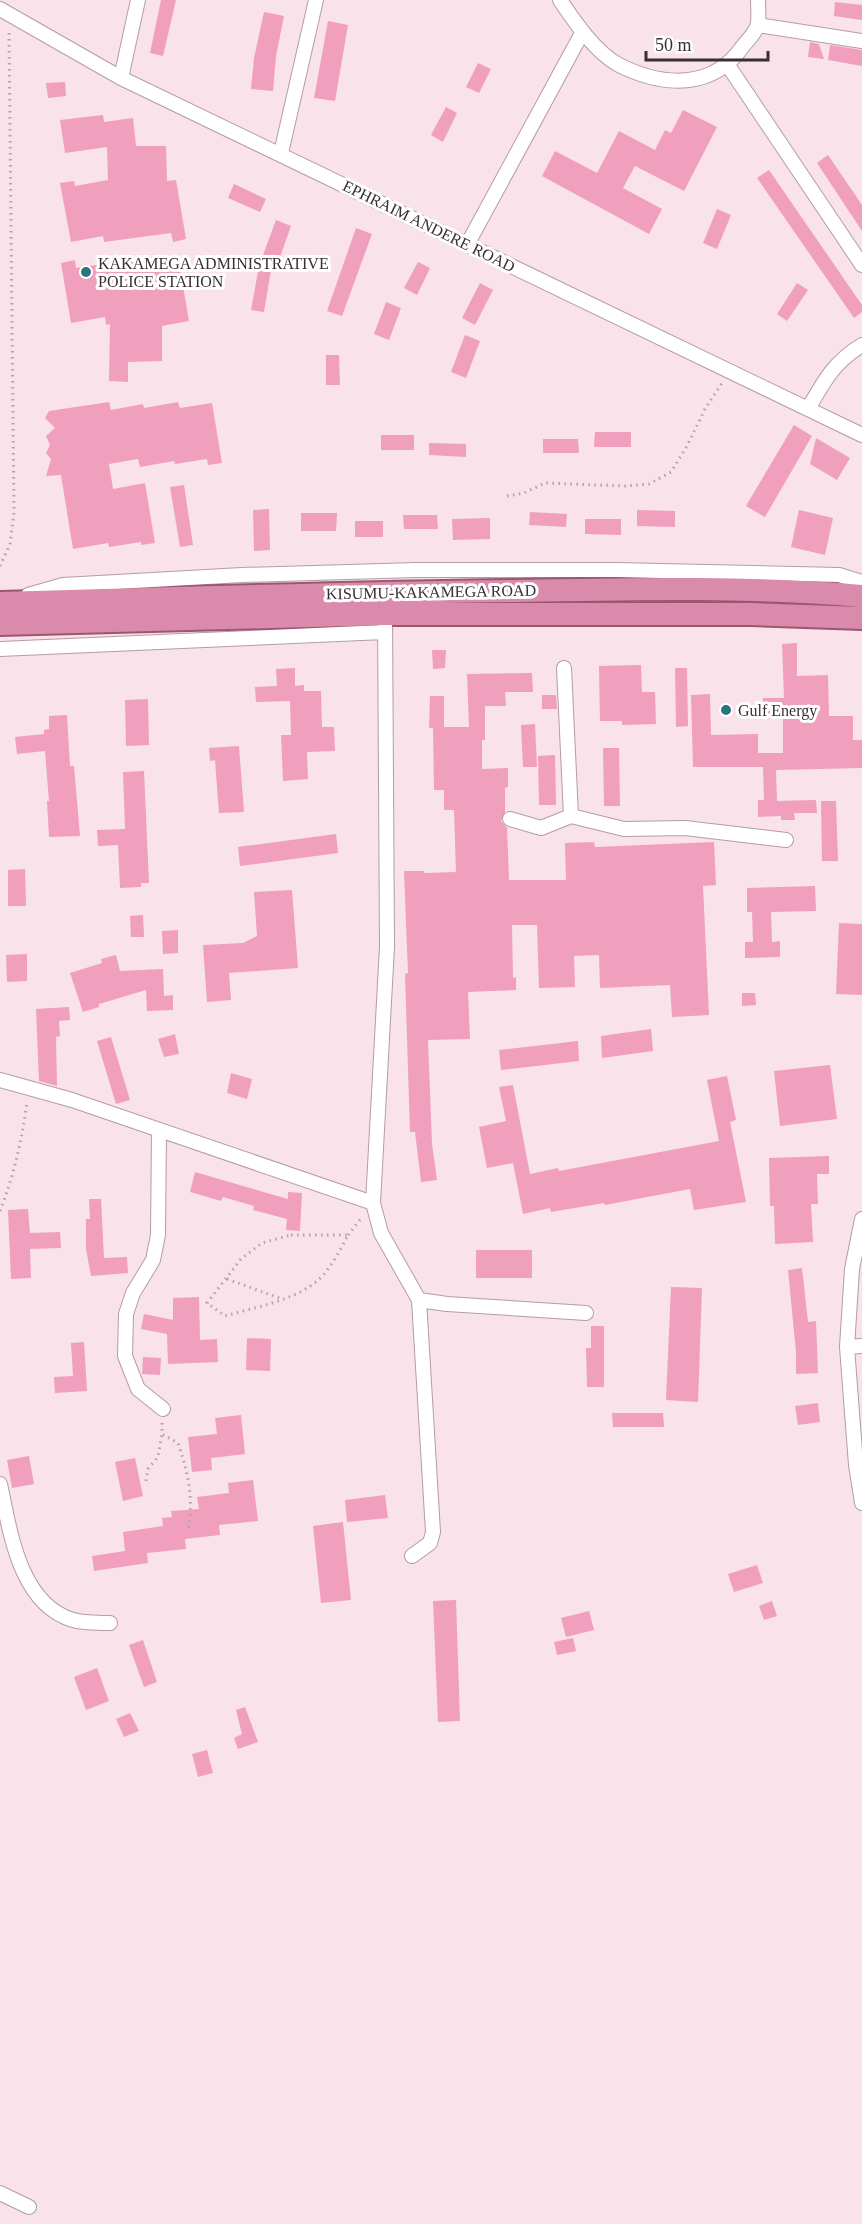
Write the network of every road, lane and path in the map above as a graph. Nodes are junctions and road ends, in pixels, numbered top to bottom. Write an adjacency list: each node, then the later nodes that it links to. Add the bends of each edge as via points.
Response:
1 (138, 0): 10 (street)
2 (316, 0): 11 (street)
3 (561, 0): 7 (street)
4 (758, 0): 6 (street)
5 (4, 12): 10 (street, EPHRAIM ANDERE ROAD); 19 (path, via 14,513 10,544)
6 (758, 25): 8 (street); 9 (street)
7 (582, 33): 9 (street, via 617,64 652,78 690,81 716,73); 12 (street)
8 (862, 41)
9 (727, 64): 13 (street)
10 (121, 78): 11 (street, EPHRAIM ANDERE ROAD)
11 (281, 153): 12 (street, EPHRAIM ANDERE ROAD)
12 (467, 244): 15 (street, EPHRAIM ANDERE ROAD)
13 (862, 265)
14 (862, 345): 16 (street, via 829,372)
15 (729, 371): 16 (street, EPHRAIM ANDERE ROAD); 18 (path, via 676,464 664,476 649,484 625,486 545,483)
16 (808, 409): 17 (street, EPHRAIM ANDERE ROAD)
17 (862, 435)
18 (507, 496)
19 (0, 566)
20 (862, 582): 22 (street, via 839,574 416,570 63,585)
21 (862, 596): 22 (highway, KISUMU-KAKAMEGA ROAD, via 619,588)
22 (0, 603)
23 (862, 618): 24 (highway, KISUMU-KAKAMEGA ROAD, via 751,614)
24 (385, 623): 25 (highway, KISUMU-KAKAMEGA ROAD); 26 (street); 34 (street, via 387,946)
25 (0, 624)
26 (0, 649)
27 (564, 668): 28 (street)
28 (571, 816): 29 (street, via 541,828); 30 (street, via 624,829 685,828)
29 (510, 819)
30 (786, 840)
31 (0, 1080): 32 (street)
32 (28, 1088): 33 (street); 35 (path, via 22,1140)
33 (159, 1130): 34 (street); 43 (street, via 158,1235 153,1260 133,1293 126,1314 125,1356 138,1389)
34 (373, 1203): 39 (street, via 381,1233)
35 (0, 1211)
36 (862, 1219): 42 (street, via 852,1269)
37 (227, 1279): 38 (path); 38 (path, via 207,1303 225,1316); 38 (path, via 241,1259 262,1243 291,1234 348,1234 318,1280)
38 (282, 1299)
39 (419, 1300): 40 (street); 49 (street, via 433,1532 430,1542)
40 (586, 1313)
41 (862, 1346): 42 (street)
42 (847, 1347): 47 (street)
43 (163, 1409): 44 (path)
44 (162, 1434): 45 (path, via 158,1457 148,1469); 48 (path, via 178,1443 188,1473 192,1510)
45 (146, 1481)
46 (0, 1484): 50 (street, via 11,1538 33,1590 46,1606 73,1620)
47 (862, 1503)
48 (189, 1530)
49 (412, 1556)
50 (110, 1623)
51 (0, 2193): 52 (street)
52 (29, 2207)

